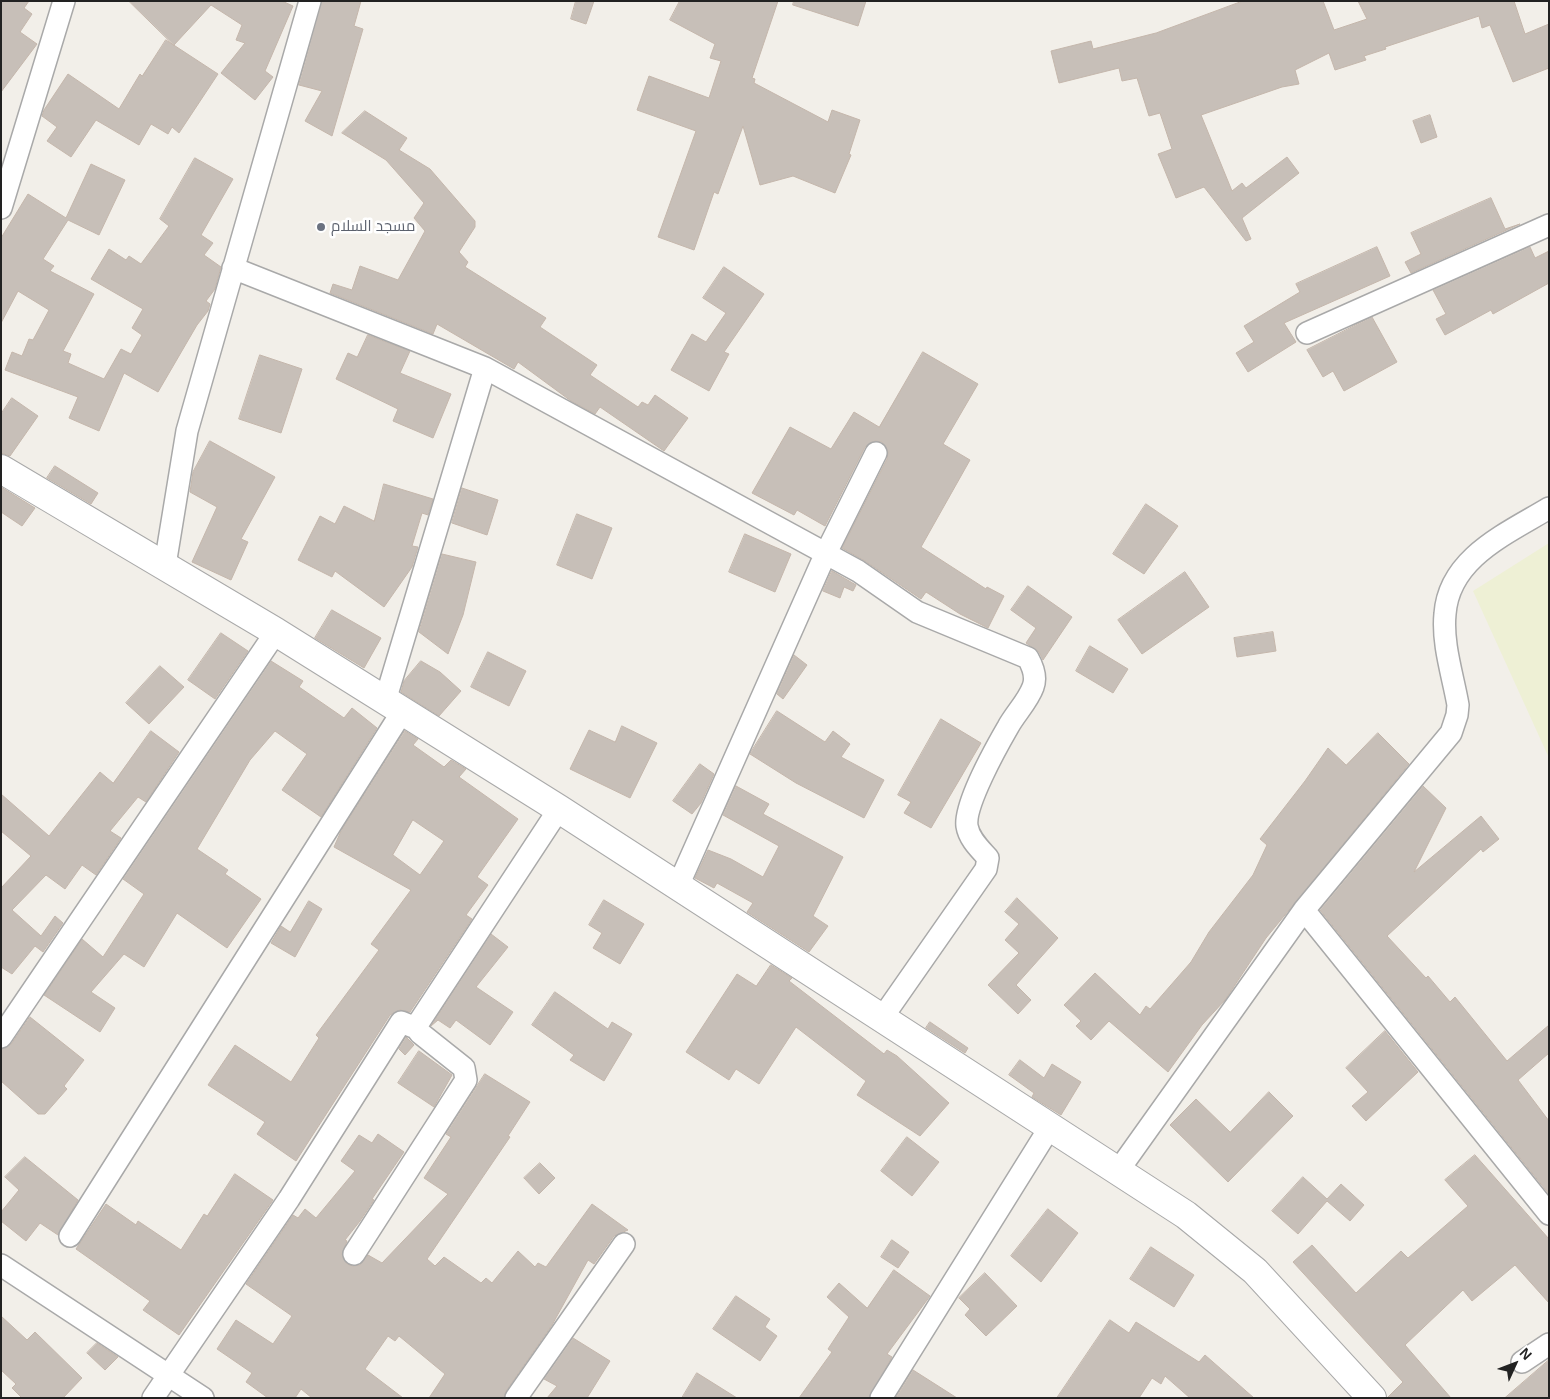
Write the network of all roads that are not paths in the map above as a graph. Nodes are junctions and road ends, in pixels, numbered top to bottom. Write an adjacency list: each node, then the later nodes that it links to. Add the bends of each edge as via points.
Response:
1 (64, 1): 3 (street)
2 (310, 1): 5 (street)
3 (1, 208)
4 (1549, 225): 6 (street)
5 (233, 268): 7 (street); 12 (street, via 187,432)
6 (1307, 333)
7 (484, 368): 11 (street); 14 (street)
8 (876, 453): 11 (street)
9 (1, 469): 12 (street)
10 (1549, 508): 17 (street, via 1486,546 1457,575 1445,614 1445,635 1458,705 1455,724 1445,741)
11 (825, 555): 16 (street); 18 (street, via 858,571 917,612 1028,658 1034,668 1033,687 980,779 970,807 967,825 974,842 988,858 986,869)
12 (165, 565): 13 (street)
13 (276, 632): 14 (street); 20 (street)
14 (393, 707): 15 (street); 24 (street)
15 (559, 809): 16 (street); 19 (street)
16 (678, 886): 18 (street)
17 (1304, 910): 22 (street); 23 (street)
18 (882, 1018): 21 (street)
19 (416, 1028): 26 (street, via 464,1068 466,1080); 30 (street, via 401,1022 289,1199)
20 (1, 1037)
21 (1050, 1127): 22 (street); 34 (street)
22 (1118, 1171): 35 (street, via 1186,1215 1255,1271)
23 (1549, 1214)
24 (70, 1236)
25 (624, 1244): 33 (street)
26 (354, 1254)
27 (1, 1265): 30 (street)
28 (1549, 1344): 29 (street)
29 (1522, 1362)
30 (169, 1375): 31 (street); 32 (street)
31 (152, 1398)
32 (203, 1398)
33 (516, 1398)
34 (881, 1398)
35 (1372, 1398)

